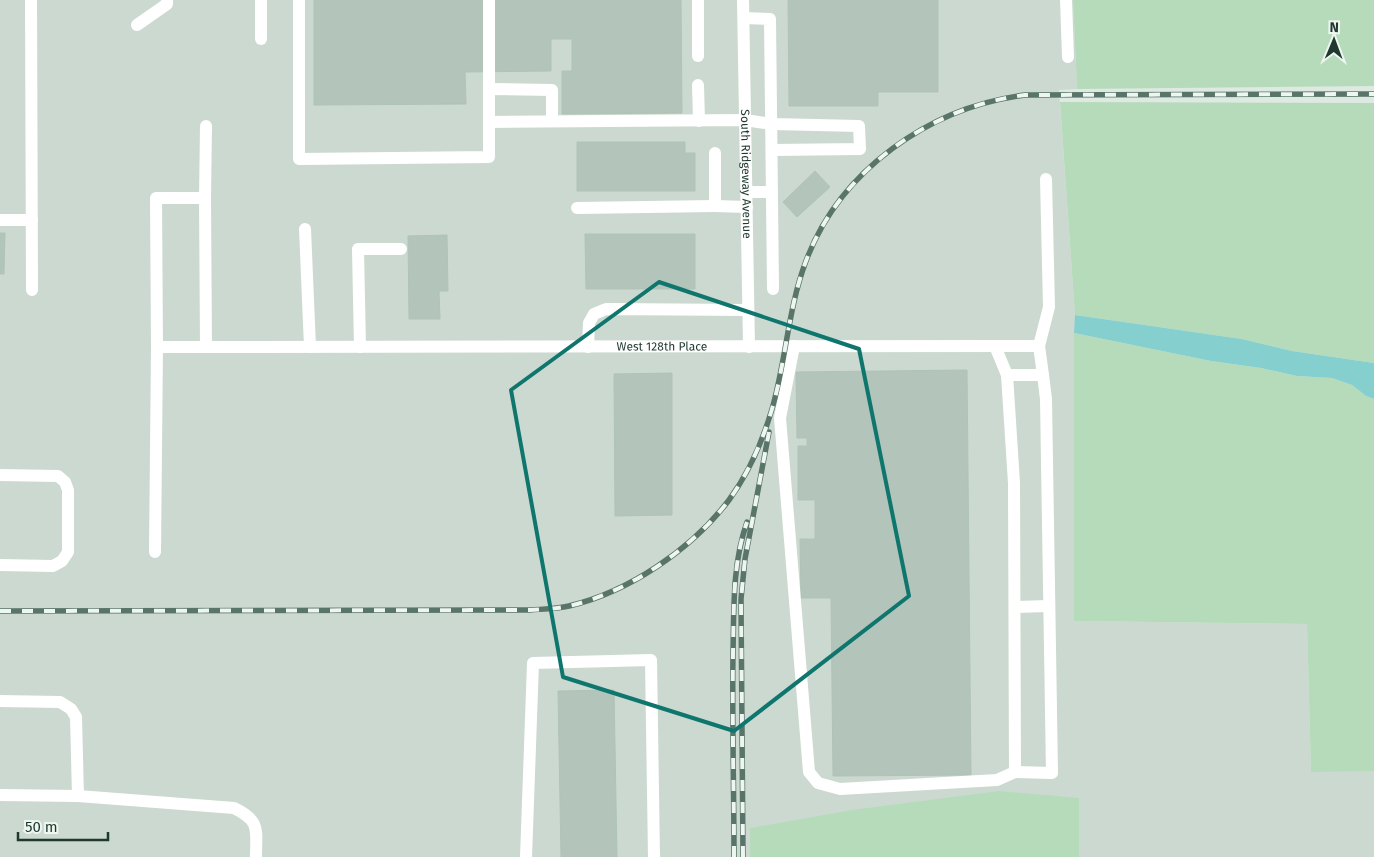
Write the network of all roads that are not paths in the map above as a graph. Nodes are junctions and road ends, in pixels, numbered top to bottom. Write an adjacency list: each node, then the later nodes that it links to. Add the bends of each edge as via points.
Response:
1 (31, 0): 32 (street)
2 (167, 0): 10 (street, via 167,4)
3 (261, 0): 11 (street)
4 (298, 0): 19 (street, via 298,159 489,157)
5 (489, 0): 15 (street)
6 (698, 0): 12 (street)
7 (743, 0): 9 (street, South Ridgeway Avenue)
8 (1066, 0): 13 (street)
9 (744, 18): 16 (street, South Ridgeway Avenue); 20 (street, via 770,19)
10 (137, 26)
11 (261, 39)
12 (698, 56)
13 (1068, 57)
14 (698, 85): 18 (street)
15 (489, 89): 17 (street, via 552,90); 19 (street)
16 (745, 120): 18 (street); 20 (street); 25 (street, South Ridgeway Avenue)
17 (552, 121): 18 (street); 19 (street)
18 (699, 121)
19 (489, 122)
20 (772, 124): 22 (street); 22 (street, via 859,126 860,149)
21 (206, 126): 27 (street)
22 (772, 150): 26 (street)
23 (715, 153): 28 (street)
24 (1046, 179): 41 (street, via 1049,308)
25 (746, 192): 26 (street); 29 (street, South Ridgeway Avenue)
26 (772, 192): 35 (street)
27 (205, 198): 38 (street); 42 (street, via 156,198)
28 (715, 206): 29 (street); 30 (street)
29 (747, 206): 37 (street, South Ridgeway Avenue)
30 (577, 208)
31 (0, 220): 32 (street)
32 (32, 220): 36 (street)
33 (305, 229): 43 (street)
34 (401, 249): 44 (street, via 358,249)
35 (773, 289)
36 (32, 290)
37 (748, 310): 45 (street, via 606,309 594,314 589,323); 46 (street, South Ridgeway Avenue)
38 (206, 346): 42 (street, West 128th Place); 43 (street, West 128th Place)
39 (794, 346): 40 (street, West 128th Place); 46 (street, West 128th Place); 55 (street, via 780,418 809,772 818,783 840,789 997,780)
40 (996, 346): 41 (street, West 128th Place); 48 (street)
41 (1039, 346): 47 (street)
42 (157, 347): 50 (street)
43 (310, 347): 44 (street, West 128th Place)
44 (360, 347): 45 (street, West 128th Place)
45 (588, 347): 46 (street, West 128th Place)
46 (749, 347)
47 (1043, 375): 48 (street); 52 (street)
48 (1007, 376): 53 (street, via 1014,483)
49 (0, 475): 51 (street, via 58,476 65,482 68,490 68,552 53,566)
50 (155, 552)
51 (0, 565)
52 (1048, 606): 53 (street); 55 (street, via 1052,773)
53 (1015, 607): 55 (street)
54 (0, 701): 57 (street, via 60,702 70,709 76,717)
55 (1015, 772)
56 (0, 795): 57 (street)
57 (78, 796): 58 (street, via 234,808 248,814 256,827)
58 (256, 857)
59 (526, 857): 60 (street, via 533,663 651,660)
60 (654, 857)

